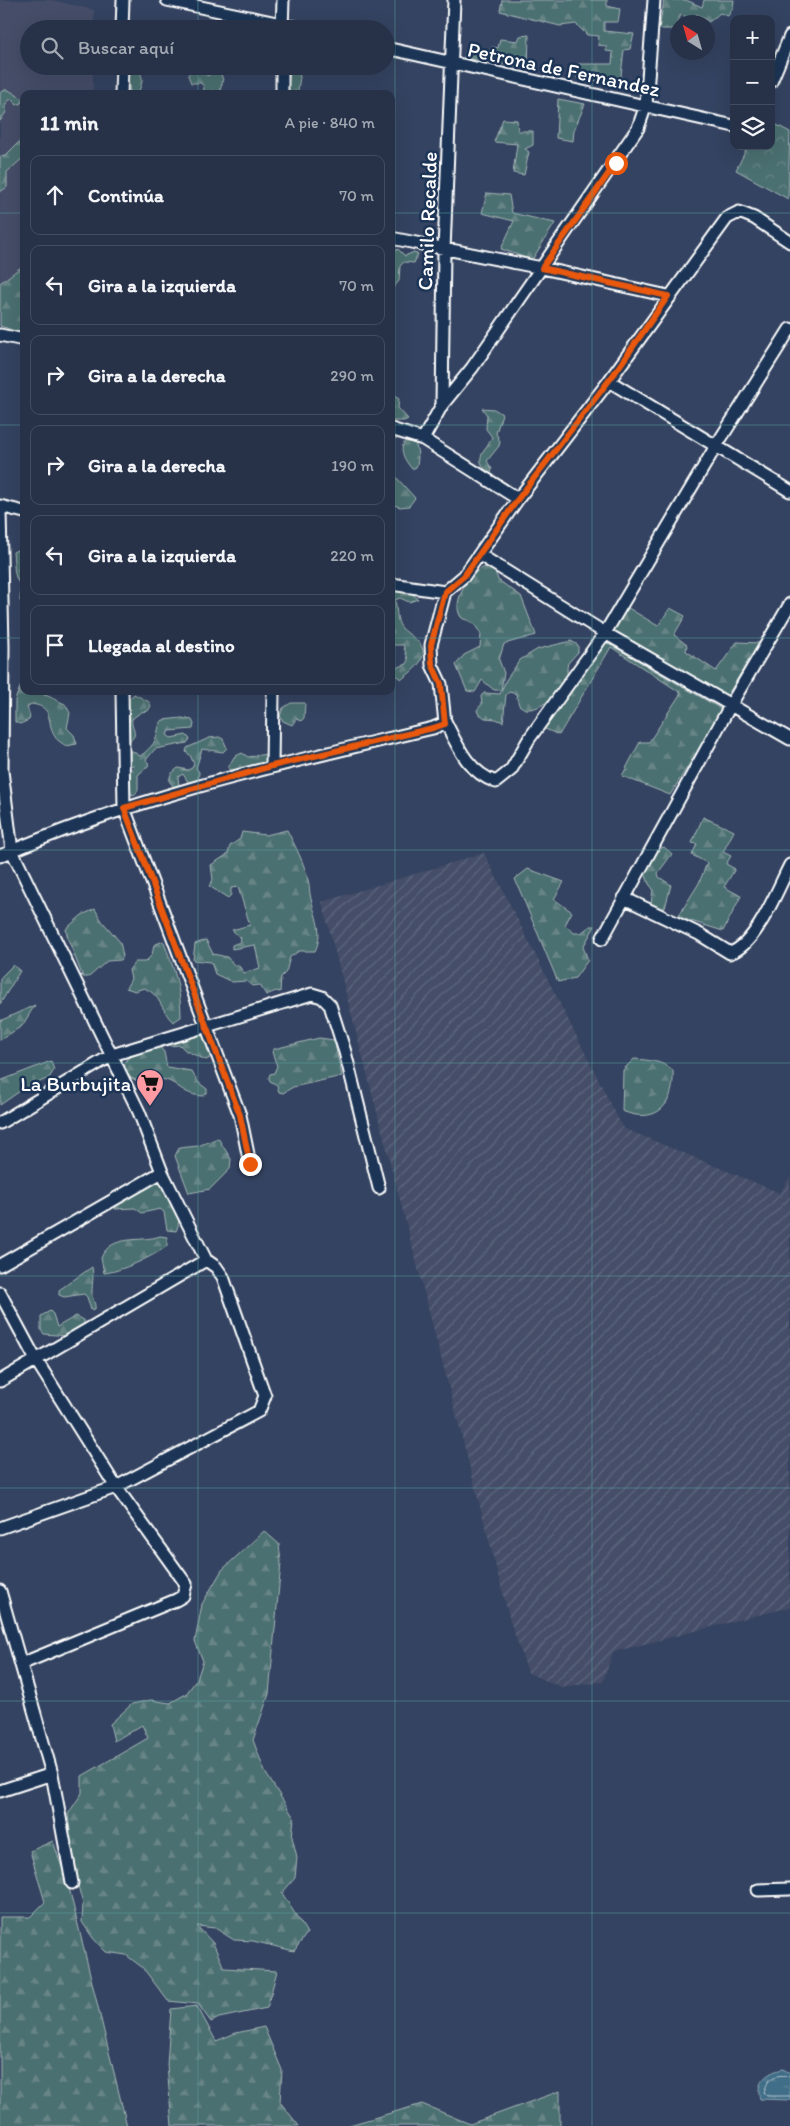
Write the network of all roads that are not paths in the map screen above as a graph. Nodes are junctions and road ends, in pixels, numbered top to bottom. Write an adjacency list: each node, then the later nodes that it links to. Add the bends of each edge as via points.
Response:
1 (123, 0): 6 (street)
2 (167, 0): 7 (street)
3 (282, 0): 8 (street)
4 (454, 0): 11 (street, Camilo Recalde)
5 (654, 0): 17 (street)
6 (122, 20)
7 (255, 20)
8 (282, 20)
9 (790, 36): 12 (street)
10 (395, 50): 11 (street, Petrona de Fernandez)
11 (453, 64): 17 (street, Petrona de Fernandez); 21 (street, Camilo Recalde)
12 (775, 72)
13 (122, 75): 15 (street)
14 (282, 75): 16 (street)
15 (122, 90)
16 (282, 90)
17 (646, 105): 18 (street, Petrona de Fernandez); 22 (street, via 634,135)
18 (730, 125)
19 (395, 239): 21 (street)
20 (790, 242): 23 (street, via 739,212 727,218)
21 (444, 250): 22 (street); 28 (street, Camilo Recalde)
22 (542, 268): 23 (street); 28 (street)
23 (668, 296): 27 (street)
24 (790, 329): 31 (street)
25 (0, 335): 26 (street)
26 (20, 339)
27 (609, 381): 31 (street); 33 (street)
28 (442, 405): 30 (street, Camilo Recalde)
29 (395, 430): 30 (street)
30 (423, 439): 33 (street)
31 (716, 446): 32 (street); 40 (street)
32 (790, 491)
33 (518, 499): 36 (street)
34 (0, 508): 35 (street); 41 (street)
35 (20, 511)
36 (480, 555): 38 (street, via 464,576); 40 (street)
37 (395, 585): 38 (street)
38 (445, 592): 45 (street, via 431,645 432,664 441,684)
39 (790, 604): 44 (street)
40 (605, 633): 44 (street); 45 (street, via 529,739 511,770 496,782 483,778 474,770)
41 (2, 646): 48 (street)
42 (122, 695): 49 (street)
43 (273, 695): 47 (street)
44 (730, 706): 46 (street); 53 (street)
45 (445, 722): 47 (street, via 433,728)
46 (790, 738)
47 (272, 766): 49 (street)
48 (1, 772): 50 (street)
49 (124, 808): 50 (street); 55 (street)
50 (12, 851): 51 (street); 56 (street)
51 (0, 856)
52 (790, 865): 53 (street, via 752,937 739,950 730,953 699,934)
53 (624, 898): 54 (street)
54 (602, 939)
55 (208, 1027): 56 (street); 58 (street, via 240,1115); 60 (street, via 312,994 322,997 330,1005 345,1052)
56 (112, 1055): 57 (street); 59 (street)
57 (0, 1123)
58 (250, 1164)
59 (162, 1172): 61 (street); 62 (street)
60 (378, 1188)
61 (206, 1260): 64 (street); 66 (street, via 223,1278 265,1396 262,1404 259,1411)
62 (0, 1265)
63 (0, 1292): 64 (street)
64 (36, 1360): 65 (street); 66 (street)
65 (0, 1381)
66 (116, 1487): 67 (street); 70 (street, via 183,1576 186,1584 183,1596)
67 (0, 1528)
68 (0, 1591): 69 (street)
69 (3, 1611): 70 (street)
70 (21, 1664): 71 (street)
71 (52, 1774): 72 (street); 73 (street)
72 (0, 1791)
73 (72, 1883)
74 (790, 1889): 75 (street)
75 (758, 1890)

